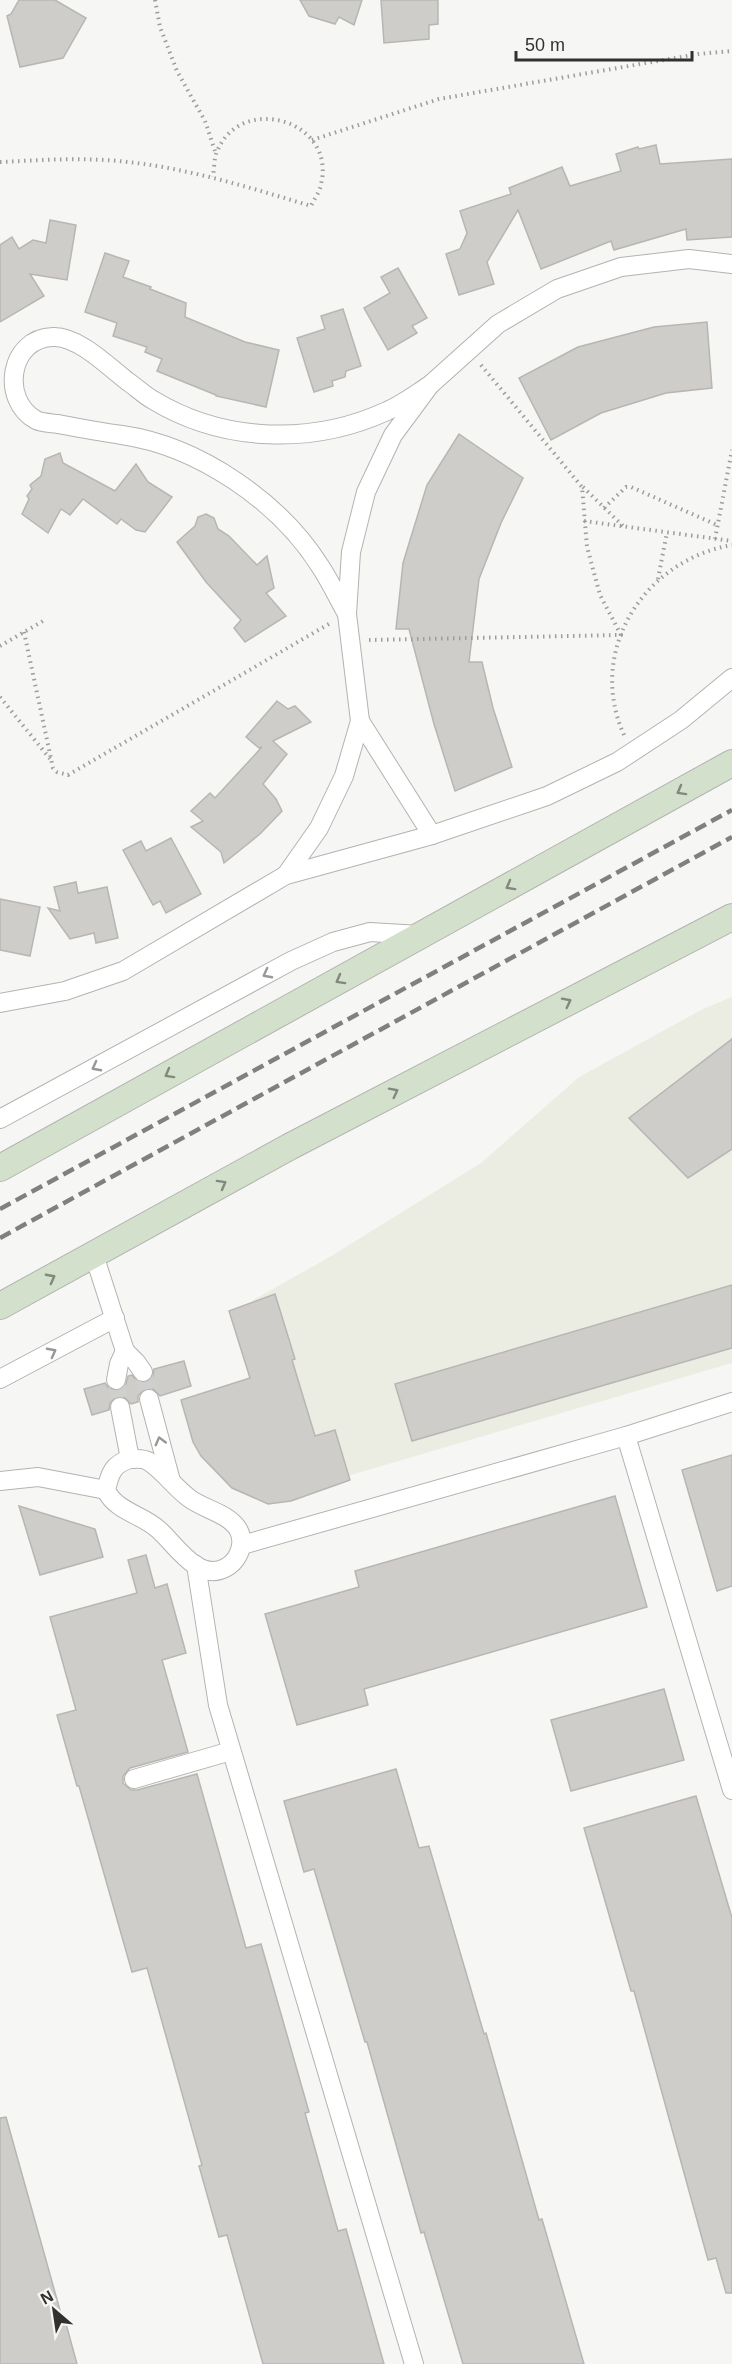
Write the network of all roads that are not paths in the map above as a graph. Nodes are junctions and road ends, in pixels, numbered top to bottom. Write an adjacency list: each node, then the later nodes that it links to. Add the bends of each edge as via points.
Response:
1 (732, 264): 2 (street, via 689,260 621,267 557,289 498,324)
2 (430, 385): 3 (street, via 393,435 366,492 351,552); 3 (street, via 388,411 342,428 294,435 245,433 197,421 153,400 72,340 53,337 34,342 20,355 12,372 13,392 21,408 37,420 137,437 191,456 240,484 290,529 319,564)
3 (347, 614): 5 (street)
4 (732, 678): 7 (street, via 681,720 616,762 546,796)
5 (360, 721): 7 (street); 8 (street, via 344,776 319,828)
6 (732, 762): 10 (main road, one-way to 10)
7 (432, 835): 8 (street)
8 (286, 875): 11 (street, via 123,971 65,991)
9 (732, 917): 14 (main road, one-way to 9, via 289,1147)
10 (422, 935): 12 (street, one-way to 12, via 370,932 333,942); 13 (main road, one-way to 13)
11 (0, 1003)
12 (1, 1116)
13 (0, 1168)
14 (94, 1256): 15 (main road, one-way to 14); 16 (street)
15 (0, 1306)
16 (115, 1318): 17 (street); 19 (street, one-way to 16)
17 (125, 1351): 18 (street); 20 (street)
18 (143, 1372)
19 (0, 1380)
20 (116, 1380)
21 (149, 1399): 27 (street, one-way to 21)
22 (732, 1402): 24 (street)
23 (120, 1407): 25 (street)
24 (626, 1436): 29 (street); 33 (street)
25 (130, 1459): 27 (street, via 145,1459); 28 (street, via 113,1468)
26 (0, 1481): 28 (street, via 38,1477)
27 (171, 1483): 29 (street, via 188,1498 228,1519 238,1530)
28 (106, 1490): 30 (street, via 116,1505 159,1529)
29 (242, 1545): 30 (street, via 236,1559 221,1570 210,1571)
30 (196, 1565): 31 (street, via 218,1705)
31 (231, 1751): 32 (street); 34 (street)
32 (134, 1779)
33 (732, 1790)
34 (414, 2364)

